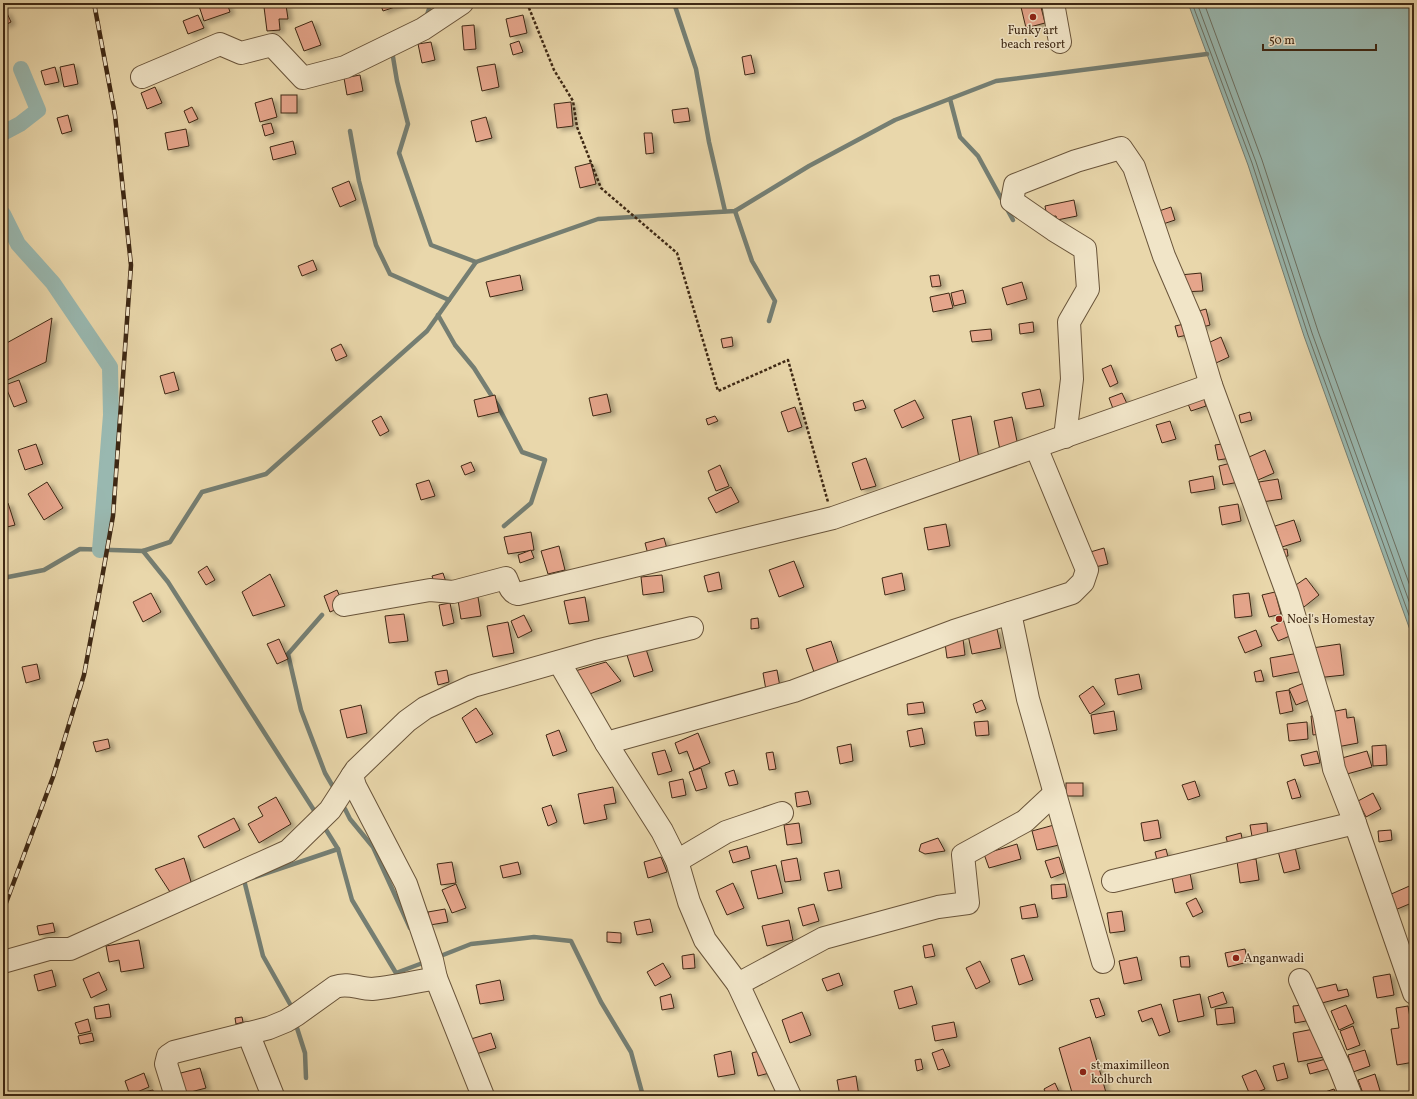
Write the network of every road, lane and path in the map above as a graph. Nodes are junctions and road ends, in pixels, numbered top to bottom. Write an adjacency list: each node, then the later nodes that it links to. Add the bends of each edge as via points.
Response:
1 (462, 3): 5 (street, via 423,29 345,67 303,78 272,45 241,53 220,44)
2 (527, 3): 9 (path, via 554,70 573,101 577,127 601,188 677,253 718,391 788,360)
3 (1053, 3): 4 (street)
4 (1060, 42)
5 (142, 77)
6 (1211, 385): 7 (street); 7 (street, via 1192,321 1164,256 1134,167 1120,148 1076,161 1015,185 1012,201 1085,249 1088,289 1069,322 1072,379); 18 (street, via 1288,595 1324,715 1334,768)
7 (1065, 437): 8 (street)
8 (1036, 447): 9 (street); 11 (street, via 1087,570 1083,582 1072,593)
9 (833, 518): 10 (street, via 518,594 514,594 506,578 454,592 430,590)
10 (344, 605)
11 (1010, 612): 14 (street, via 794,691); 16 (street, via 1028,699)
12 (692, 628): 13 (street)
13 (559, 662): 14 (street); 15 (street, via 473,686 425,708 401,727)
14 (606, 743): 19 (street, via 655,818)
15 (352, 776): 21 (street, via 324,817 288,851 275,858 70,949 49,949); 23 (street, via 406,884)
16 (1055, 794): 22 (street); 25 (street, via 1025,821 963,855 968,903 938,907 824,938)
17 (782, 813): 19 (street, via 726,832)
18 (1355, 823): 20 (street); 26 (street)
19 (677, 861): 25 (street, via 704,940)
20 (1113, 881)
21 (3, 962)
22 (1103, 962)
23 (436, 978): 27 (street, via 370,989 341,984 286,1021); 30 (street)
24 (1300, 980): 32 (street)
25 (738, 984): 31 (street)
26 (1414, 993)
27 (248, 1033): 28 (street, via 174,1052 168,1056 166,1064); 29 (street)
28 (176, 1096)
29 (273, 1096)
30 (483, 1096)
31 (790, 1096)
32 (1351, 1096)

